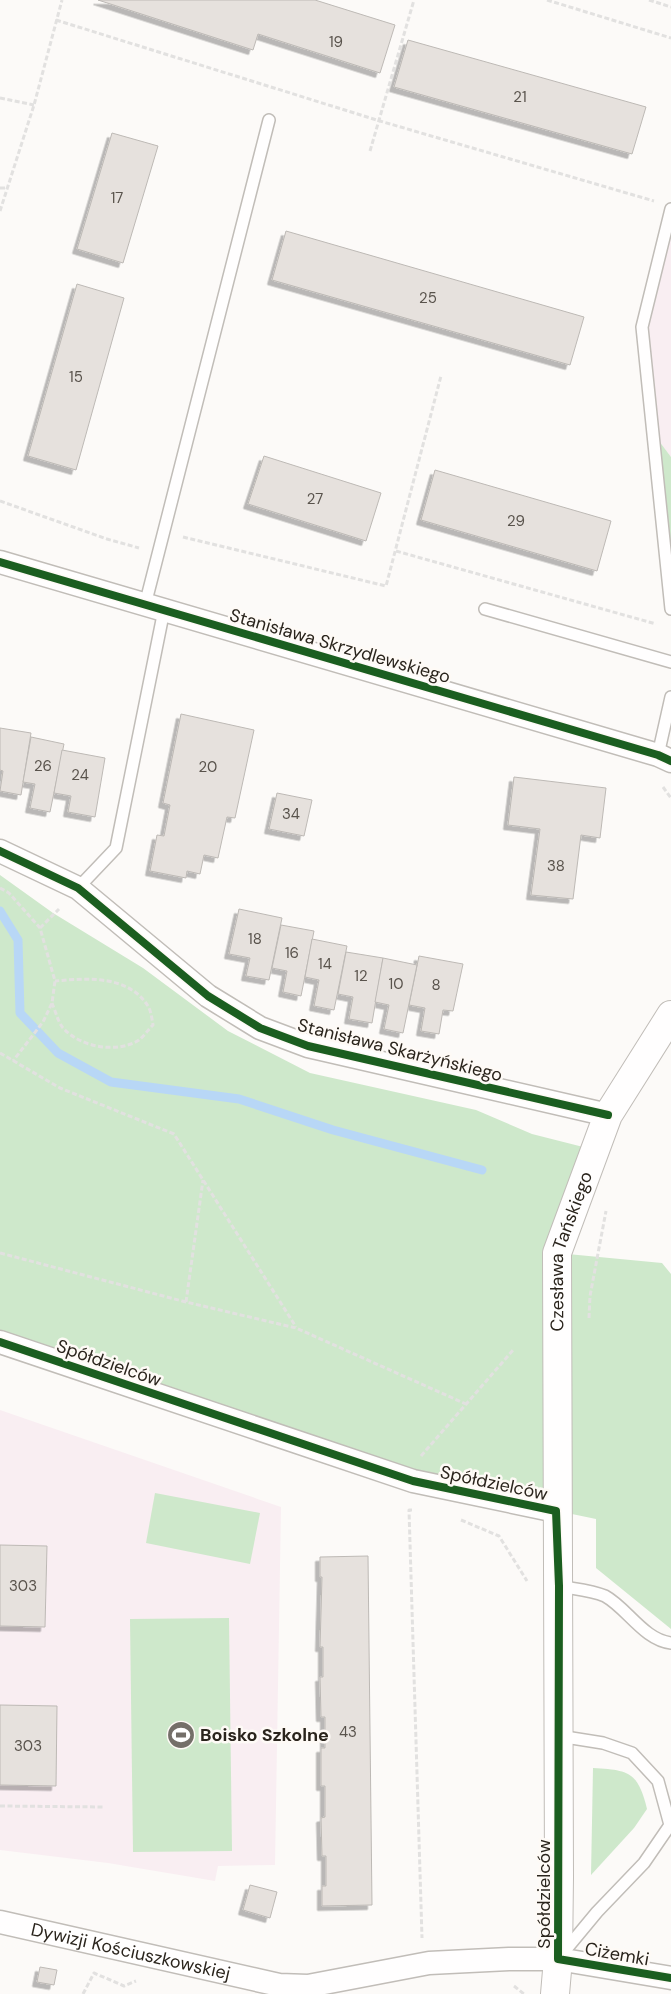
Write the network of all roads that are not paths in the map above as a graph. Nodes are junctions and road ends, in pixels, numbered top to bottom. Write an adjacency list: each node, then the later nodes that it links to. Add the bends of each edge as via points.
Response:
1 (269, 120): 4 (lane, via 158,553)
2 (666, 206): 6 (lane, via 642,327)
3 (0, 562): 4 (street, Stanisława Skrzydlewskiego)
4 (155, 607): 9 (street, Stanisława Skrzydlewskiego); 11 (lane, via 116,848)
5 (485, 609): 7 (lane)
6 (671, 609)
7 (671, 662)
8 (671, 697): 9 (lane)
9 (665, 758)
10 (0, 851): 11 (street, Stanisława Skarżyńskiego)
11 (78, 888): 13 (street, Stanisława Skarżyńskiego, via 208,996 260,1028 308,1046)
12 (671, 1015): 13 (street, Czesława Tańskiego)
13 (608, 1115): 15 (street, Czesława Tańskiego, via 557,1253)
14 (0, 1342): 15 (street, Spółdzielców, via 413,1481)
15 (556, 1511): 16 (street, Spółdzielców)
16 (559, 1586): 17 (lane, via 605,1596 654,1636); 18 (street, Spółdzielców)
17 (671, 1642)
18 (559, 1736): 20 (street, Spółdzielców); 20 (lane, via 603,1743 632,1753 658,1781 670,1825 644,1864 597,1912)
19 (0, 1922): 20 (street, Dywizji Kościuszkowskiej, via 279,1985 308,1986 430,1963)
20 (558, 1959): 21 (street, Ciżemki); 22 (street, Spółdzielców)
21 (671, 1978)
22 (555, 1994)

